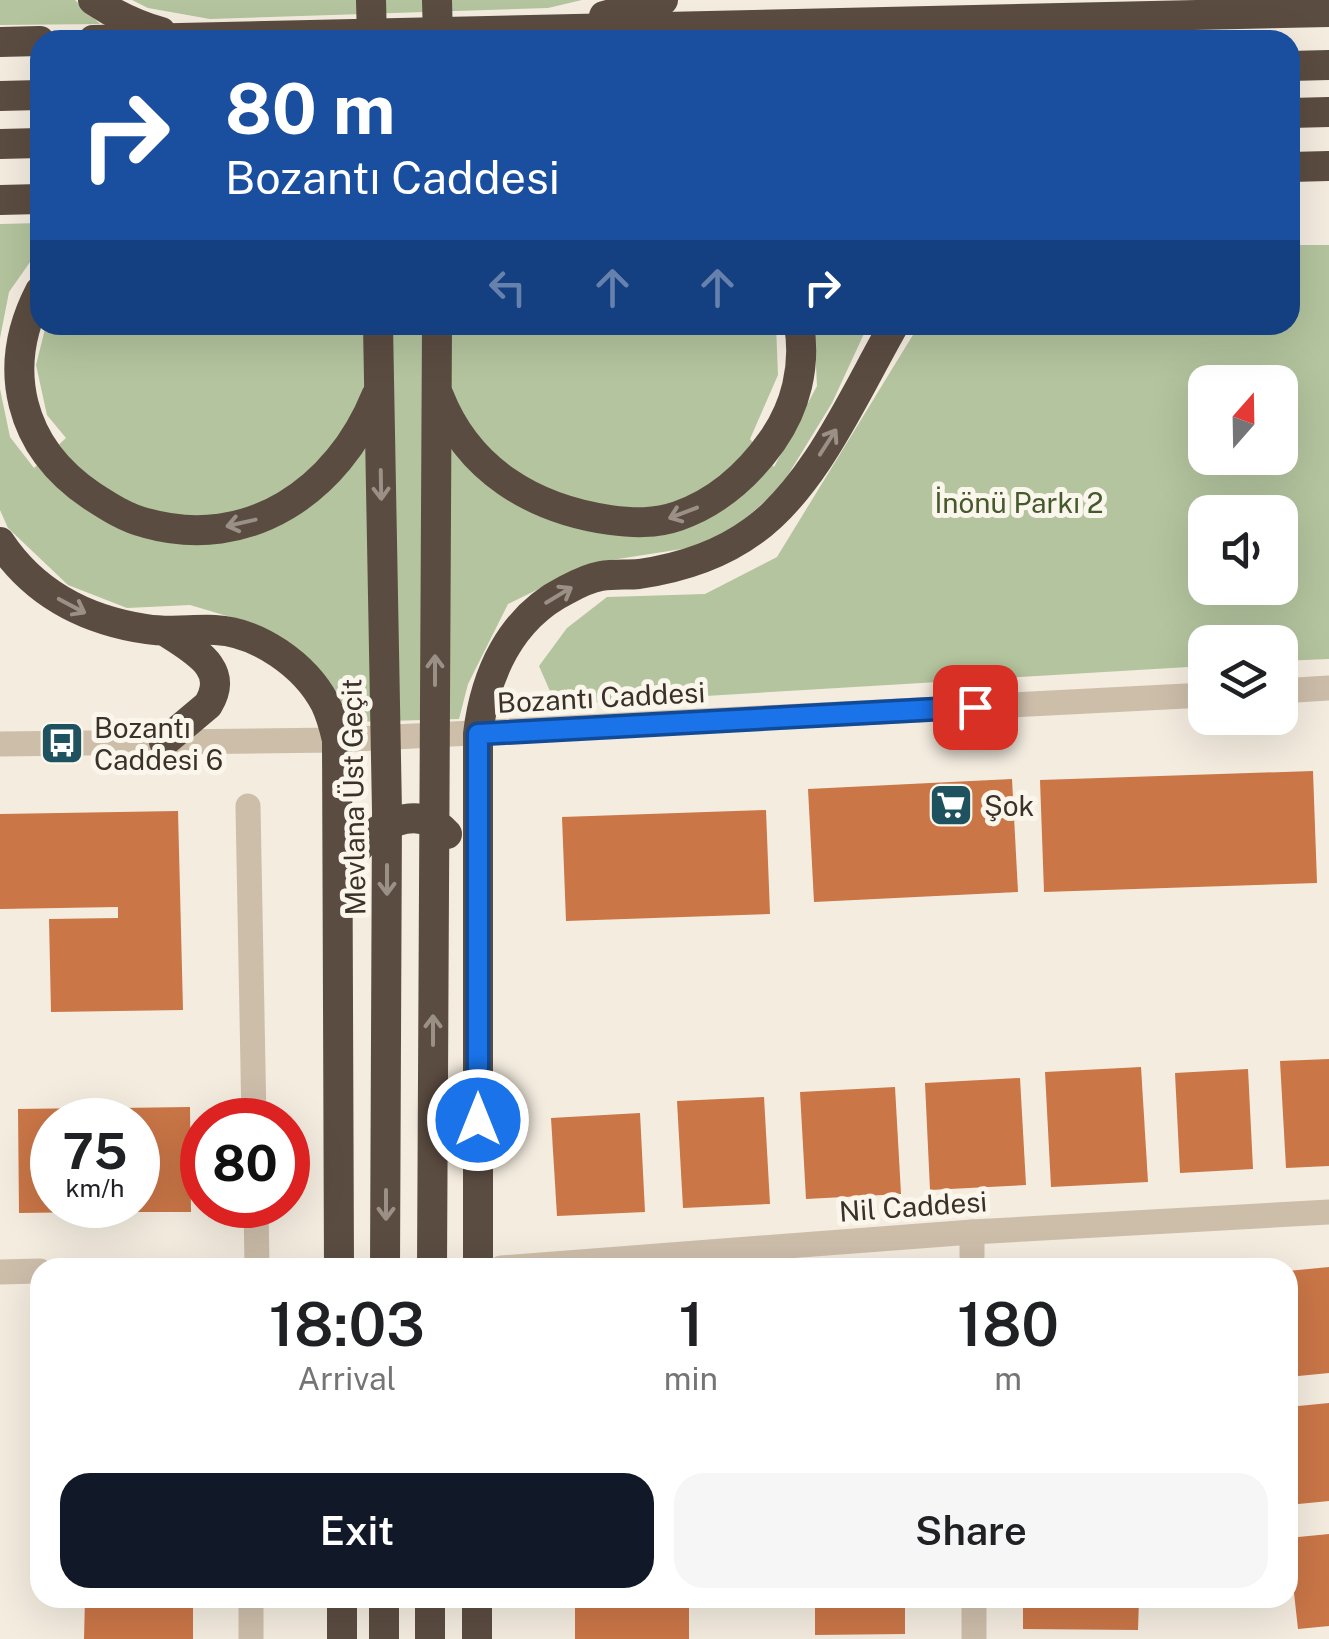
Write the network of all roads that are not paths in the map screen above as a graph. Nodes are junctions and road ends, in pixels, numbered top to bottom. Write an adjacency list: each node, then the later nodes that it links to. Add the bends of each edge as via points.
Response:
1 (93, 0): 10 (highway)
2 (372, 0): 11 (highway)
3 (437, 0): 12 (highway)
4 (663, 0): 9 (highway)
5 (998, 0): 8 (highway)
6 (1267, 7): 7 (highway); 8 (highway)
7 (1329, 12)
8 (1052, 18): 9 (highway)
9 (556, 29): 13 (highway)
10 (154, 30)
11 (372, 30)
12 (438, 30)
13 (516, 30)
14 (30, 41): 15 (highway)
15 (0, 42)
16 (1329, 65): 17 (highway)
17 (1300, 66)
18 (30, 95): 19 (highway)
19 (0, 96)
20 (1329, 112): 21 (highway)
21 (1300, 113)
22 (30, 143): 23 (highway)
23 (0, 144)
24 (1329, 166): 25 (highway)
25 (1300, 167)
26 (30, 199): 27 (highway)
27 (0, 200)
28 (30, 313): 33 (highway, one-way to 28, via 335,465 276,512 235,526 188,529 144,522 85,491 48,456 26,420 16,368)
29 (378, 335): 33 (highway, Mevlana Üst Geçit)
30 (437, 335): 34 (highway)
31 (800, 335): 34 (highway, one-way to 34, via 802,366 789,412 761,456 712,500 647,522 591,517 515,488 473,454)
32 (889, 335): 40 (highway, one-way to 32, via 494,666 522,623 560,593 600,576 668,569 754,531 796,490)
33 (379, 387): 53 (highway, Mevlana Üst Geçit, one-way to 53)
34 (436, 391): 54 (highway, one-way to 34)
35 (0, 542): 36 (highway, one-way to 36, via 42,589 66,604 118,624)
36 (165, 631): 41 (highway, via 216,630 283,656 315,687); 42 (highway, via 204,658 215,689 208,706)
37 (1329, 688): 38 (street)
38 (1298, 690)
39 (1188, 696): 40 (street, Bozantı Caddesi)
40 (478, 734): 41 (street, Bozantı Caddesi); 46 (highway)
41 (337, 740): 42 (street, Bozantı Caddesi); 45 (highway)
42 (164, 742): 43 (street, Bozantı Caddesi)
43 (0, 744)
44 (248, 806): 47 (street)
45 (339, 898): 46 (highway, via 350,858 369,836 392,821 420,818 442,828 465,859); 52 (highway)
46 (476, 900): 55 (highway)
47 (254, 1098)
48 (1329, 1212): 50 (street, Nil Caddesi)
49 (256, 1228): 51 (street)
50 (972, 1232): 56 (street, Nil Caddesi); 57 (street)
51 (257, 1258)
52 (339, 1258)
53 (386, 1258)
54 (432, 1258)
55 (478, 1258)
56 (632, 1258)
57 (972, 1258)
58 (0, 1272): 59 (street)
59 (30, 1272)
60 (252, 1608): 66 (street)
61 (342, 1608): 67 (highway)
62 (384, 1608): 68 (highway)
63 (430, 1608): 69 (highway)
64 (477, 1608): 70 (highway)
65 (974, 1608): 71 (street)
66 (251, 1639)
67 (342, 1639)
68 (384, 1639)
69 (430, 1639)
70 (476, 1639)
71 (974, 1639)

